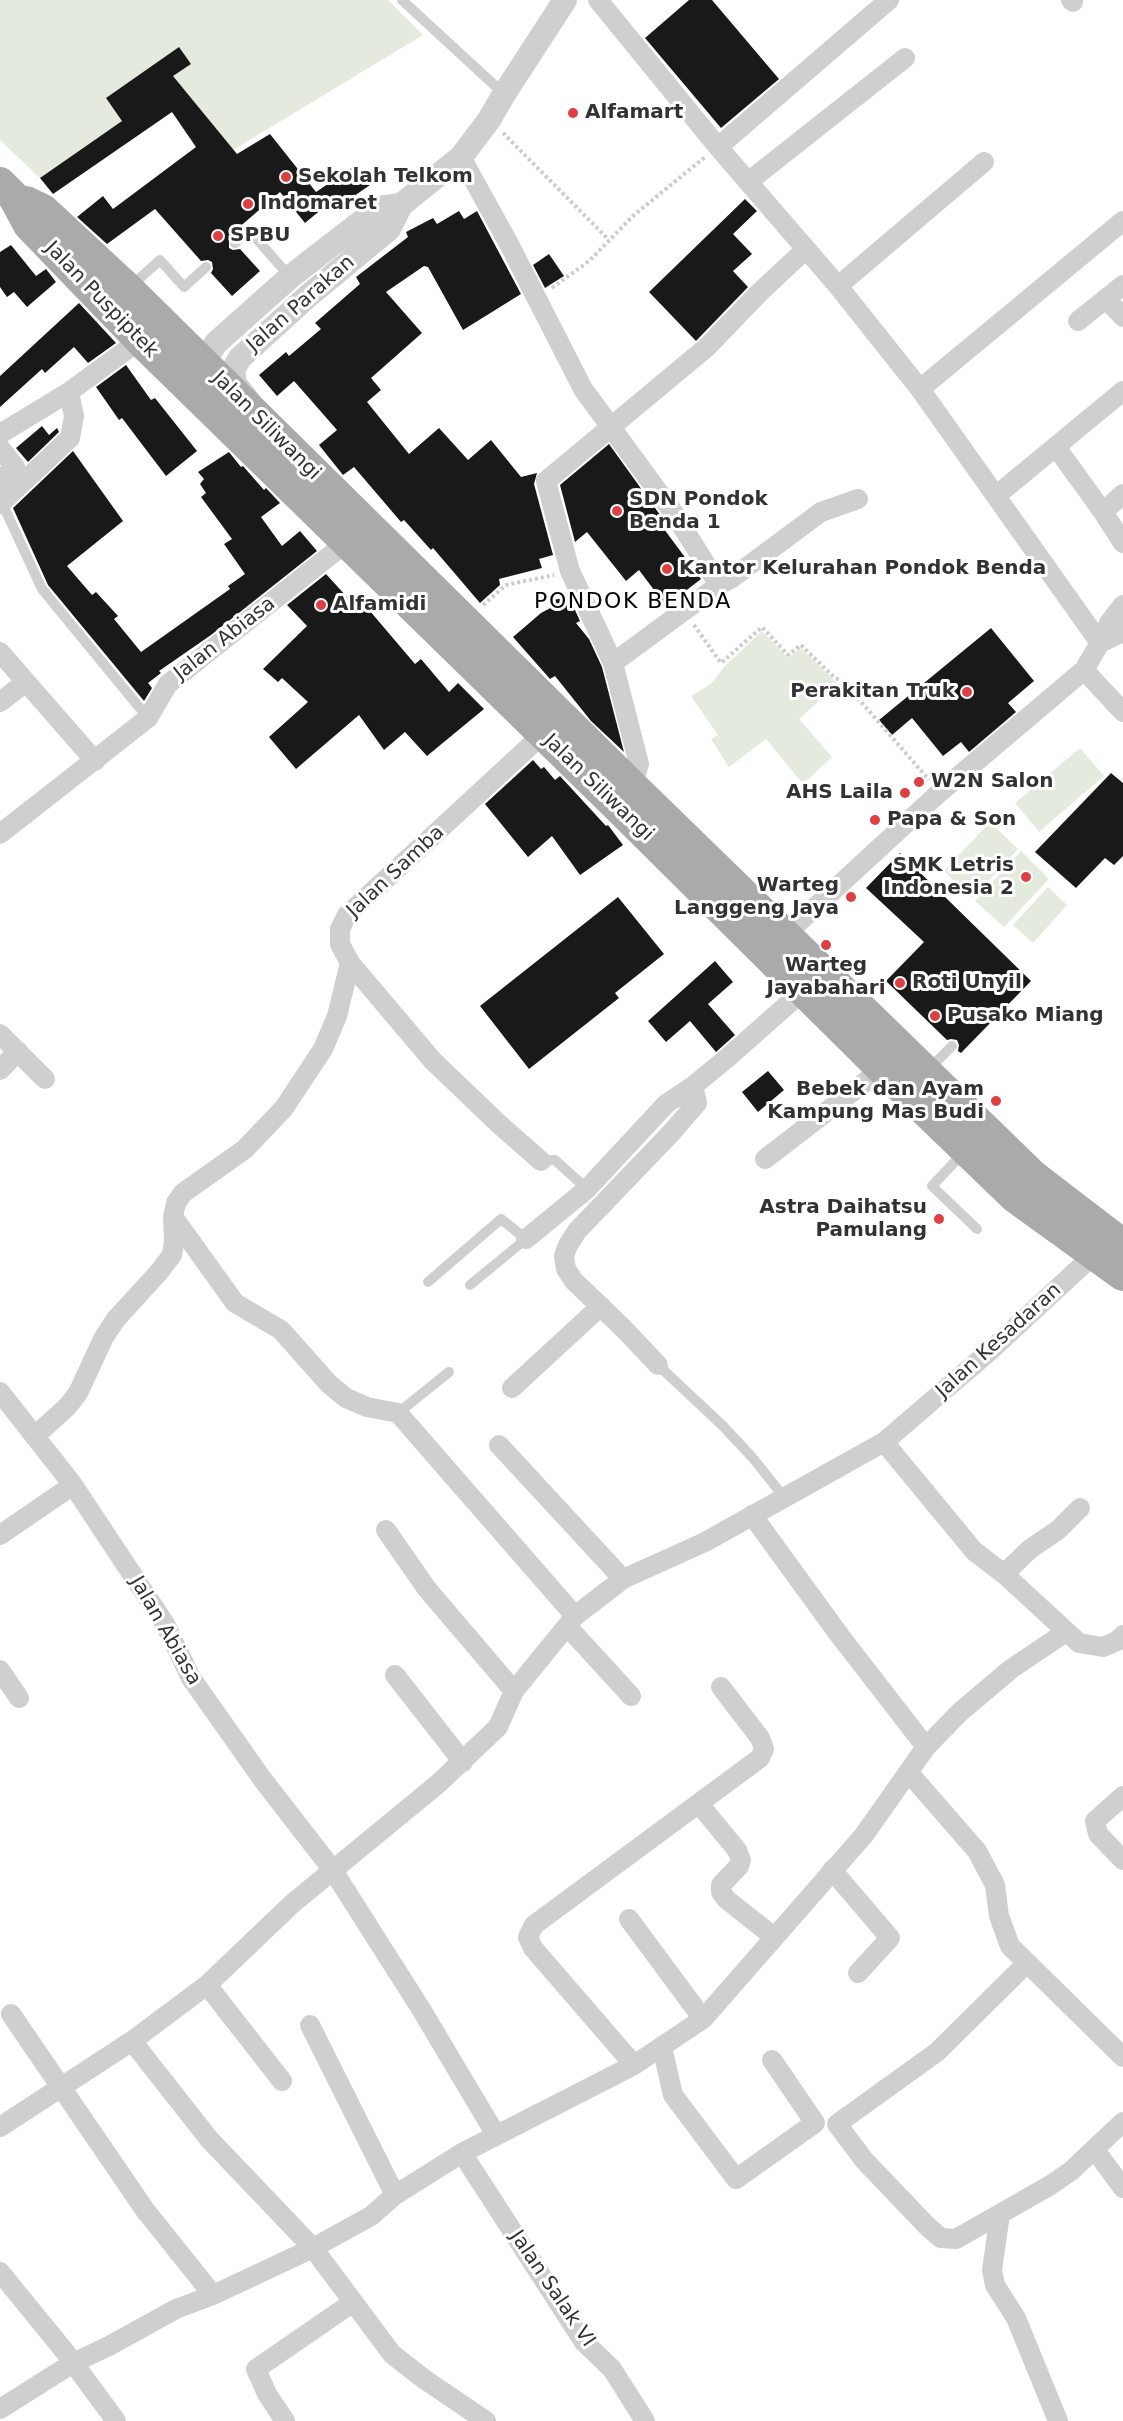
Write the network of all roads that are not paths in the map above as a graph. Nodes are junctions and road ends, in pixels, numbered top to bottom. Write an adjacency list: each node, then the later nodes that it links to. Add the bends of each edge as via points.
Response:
1 (402, 0): 6 (lane)
2 (565, 0): 6 (street, Jalan Parakan)
3 (598, 0): 7 (street)
4 (889, 0): 7 (street)
5 (905, 58): 10 (street)
6 (504, 94): 8 (street, Jalan Parakan)
7 (718, 147): 10 (street)
8 (461, 157): 12 (street, Jalan Parakan); 31 (street, via 571,369)
9 (984, 162): 19 (street)
10 (748, 182): 15 (street)
11 (7, 190): 20 (main road, Jalan Puspiptek, via 43,210); 25 (main road, Jalan Puspiptek, via 29,225)
12 (401, 205): 17 (street, Jalan Parakan, via 379,208); 21 (street, Jalan Parakan, via 389,229)
13 (1123, 221): 27 (street)
14 (235, 243): 17 (lane, via 249,230)
15 (806, 249): 19 (street); 31 (street, via 707,347)
16 (207, 267): 20 (lane, via 184,287 160,260)
17 (290, 277): 21 (street); 26 (street, Jalan Parakan, via 216,343)
18 (1123, 285): 22 (street)
19 (838, 286): 27 (street)
20 (128, 290): 26 (main road, Jalan Puspiptek)
21 (308, 296): 33 (street, Jalan Parakan, via 240,358 233,370 236,384)
22 (1106, 299): 23 (street); 24 (street)
23 (1123, 317)
24 (1078, 321)
25 (140, 340): 29 (street); 30 (main road, Jalan Puspiptek)
26 (202, 363): 30 (street, Jalan Siliwangi); 33 (main road, Jalan Siliwangi)
27 (920, 389): 38 (street)
28 (1123, 391): 34 (street)
29 (69, 392): 32 (street); 40 (street, via 74,416 70,438)
30 (197, 396): 42 (main road, Jalan Siliwangi)
31 (610, 426): 44 (street, via 673,512); 49 (street, via 546,481 570,572)
32 (0, 434)
33 (278, 439): 57 (main road, Jalan Siliwangi)
34 (1056, 447): 38 (street); 41 (street)
35 (0, 448): 36 (street, via 15,467)
36 (0, 481)
37 (1123, 494): 41 (street)
38 (997, 495): 47 (street)
39 (858, 499): 44 (street, via 821,512)
40 (1, 503): 54 (lane, via 42,589)
41 (1103, 512): 43 (street)
42 (347, 542): 54 (street, Jalan Abiasa, via 168,684); 55 (main road, Jalan Siliwangi)
43 (1123, 543)
44 (719, 585): 49 (street)
45 (1123, 605): 47 (street)
46 (1123, 632): 47 (street)
47 (1100, 643): 50 (street)
48 (0, 652): 51 (street)
49 (613, 663): 57 (street, via 639,764)
50 (1084, 670): 53 (street); 59 (street, via 940,792)
51 (26, 682): 52 (street); 56 (street)
52 (0, 702)
53 (1123, 712)
54 (148, 718): 56 (street, Jalan Abiasa)
55 (543, 734): 60 (street, Jalan Samba, via 347,915 340,929 340,944); 61 (main road, Jalan Siliwangi)
56 (95, 761): 58 (street, Jalan Abiasa)
57 (632, 786): 59 (main road, Jalan Siliwangi)
58 (0, 834)
59 (785, 934): 67 (main road, Jalan Siliwangi)
60 (350, 963): 72 (street, via 433,1061); 74 (street, via 323,1049 284,1108 245,1149 183,1193)
61 (803, 991): 65 (main road, Jalan Siliwangi); 69 (street)
62 (0, 1034): 64 (street)
63 (952, 1046): 67 (lane)
64 (18, 1051): 66 (street); 68 (street)
65 (882, 1069): 70 (main road, Jalan Siliwangi); 71 (street)
66 (0, 1070)
67 (925, 1072): 77 (main road, Jalan Siliwangi)
68 (45, 1080)
69 (693, 1086): 73 (street, via 666,1104); 81 (street, via 697,1104 568,1245 564,1256 566,1269 573,1281)
70 (966, 1150): 75 (lane, via 932,1186); 77 (main road, Jalan Siliwangi, via 1015,1197)
71 (765, 1159)
72 (541, 1161): 73 (lane, via 555,1160)
73 (587, 1189): 76 (street)
74 (173, 1217): 86 (street, via 235,1303 281,1330 311,1366 346,1398); 87 (street, via 172,1255 110,1328 78,1393)
75 (977, 1229)
76 (526, 1239): 79 (lane, via 501,1219); 80 (lane)
77 (1109, 1246): 78 (main road, Jalan Siliwangi); 88 (street, Jalan Kesadaran)
78 (1123, 1275)
79 (428, 1282)
80 (470, 1285)
81 (601, 1306): 82 (street); 84 (street)
82 (658, 1365): 91 (lane, via 723,1426)
83 (449, 1372): 86 (lane)
84 (512, 1388)
85 (0, 1392): 87 (street, Jalan Abiasa)
86 (398, 1413): 98 (street)
87 (35, 1436): 90 (street, Jalan Abiasa)
88 (884, 1442): 91 (street, Jalan Kesadaran); 96 (street, via 974,1551)
89 (499, 1445): 97 (street)
90 (73, 1485): 95 (street); 113 (street, Jalan Abiasa, via 165,1624 191,1678)
91 (784, 1497): 93 (street, Jalan Kesadaran)
92 (1080, 1508): 96 (street)
93 (752, 1515): 97 (street, Jalan Kesadaran, via 705,1542); 107 (street)
94 (386, 1530): 104 (street, via 427,1589)
95 (0, 1535)
96 (1004, 1574): 99 (street)
97 (623, 1579): 98 (street, Jalan Kesadaran)
98 (571, 1621): 104 (street, Jalan Kesadaran); 105 (street)
99 (1066, 1632): 100 (street, via 1079,1643 1103,1647); 107 (street, via 1011,1669)
100 (1123, 1635)
101 (0, 1670): 106 (street)
102 (395, 1676): 108 (street)
103 (721, 1687): 111 (street, via 764,1749 760,1758)
104 (514, 1691): 108 (street, Jalan Kesadaran, via 498,1727)
105 (631, 1696)
106 (19, 1698)
107 (926, 1747): 109 (street)
108 (463, 1762): 113 (street, Jalan Kesadaran)
109 (909, 1773): 114 (street, via 864,1835); 117 (street, via 977,1851 996,1885 999,1916 1010,1946)
110 (1123, 1796): 112 (street, via 1095,1821 1098,1834)
111 (699, 1804): 116 (street, via 741,1860 721,1885 721,1892); 127 (street, via 534,1925 528,1937 533,1948)
112 (1123, 1860)
113 (332, 1869): 119 (street, Jalan Kesadaran); 132 (street, Jalan Abiasa)
114 (832, 1870): 116 (street); 118 (street, via 890,1938)
115 (629, 1919): 121 (street)
116 (774, 1938): 121 (street)
117 (1027, 1963): 125 (street); 137 (street, via 937,2052 837,2124 864,2160 941,2238 957,2239)
118 (858, 1972)
119 (207, 1985): 123 (street, Jalan Kesadaran); 128 (street)
120 (11, 2014): 129 (street)
121 (703, 2019): 124 (street)
122 (310, 2025): 136 (street)
123 (132, 2041): 129 (street, Jalan Kesadaran); 138 (street, via 209,2139)
124 (662, 2047): 126 (street, via 669,2081 685,2089 747,2171 815,2123); 127 (street)
125 (1123, 2057)
126 (772, 2060)
127 (634, 2065): 132 (street)
128 (282, 2081)
129 (60, 2088): 131 (street, Jalan Kesadaran); 140 (street, via 145,2210)
130 (1123, 2122): 133 (street)
131 (0, 2127)
132 (496, 2135): 134 (street)
133 (1095, 2150): 135 (street); 137 (street, via 1049,2186)
134 (462, 2153): 136 (street); 147 (street, Jalan Salak VI, via 584,2342 612,2369)
135 (1123, 2188)
136 (395, 2195): 138 (street, via 371,2216)
137 (1000, 2214): 148 (street, via 992,2270 995,2285 1017,2318)
138 (313, 2248): 140 (street); 141 (street)
139 (0, 2272): 142 (street)
140 (213, 2295): 142 (street, via 176,2309)
141 (352, 2303): 145 (street, via 256,2369); 146 (street, via 392,2354)
142 (73, 2362): 143 (street); 144 (street)
143 (0, 2409)
144 (116, 2421)
145 (285, 2421)
146 (486, 2421)
147 (645, 2421)
148 (1058, 2421)

